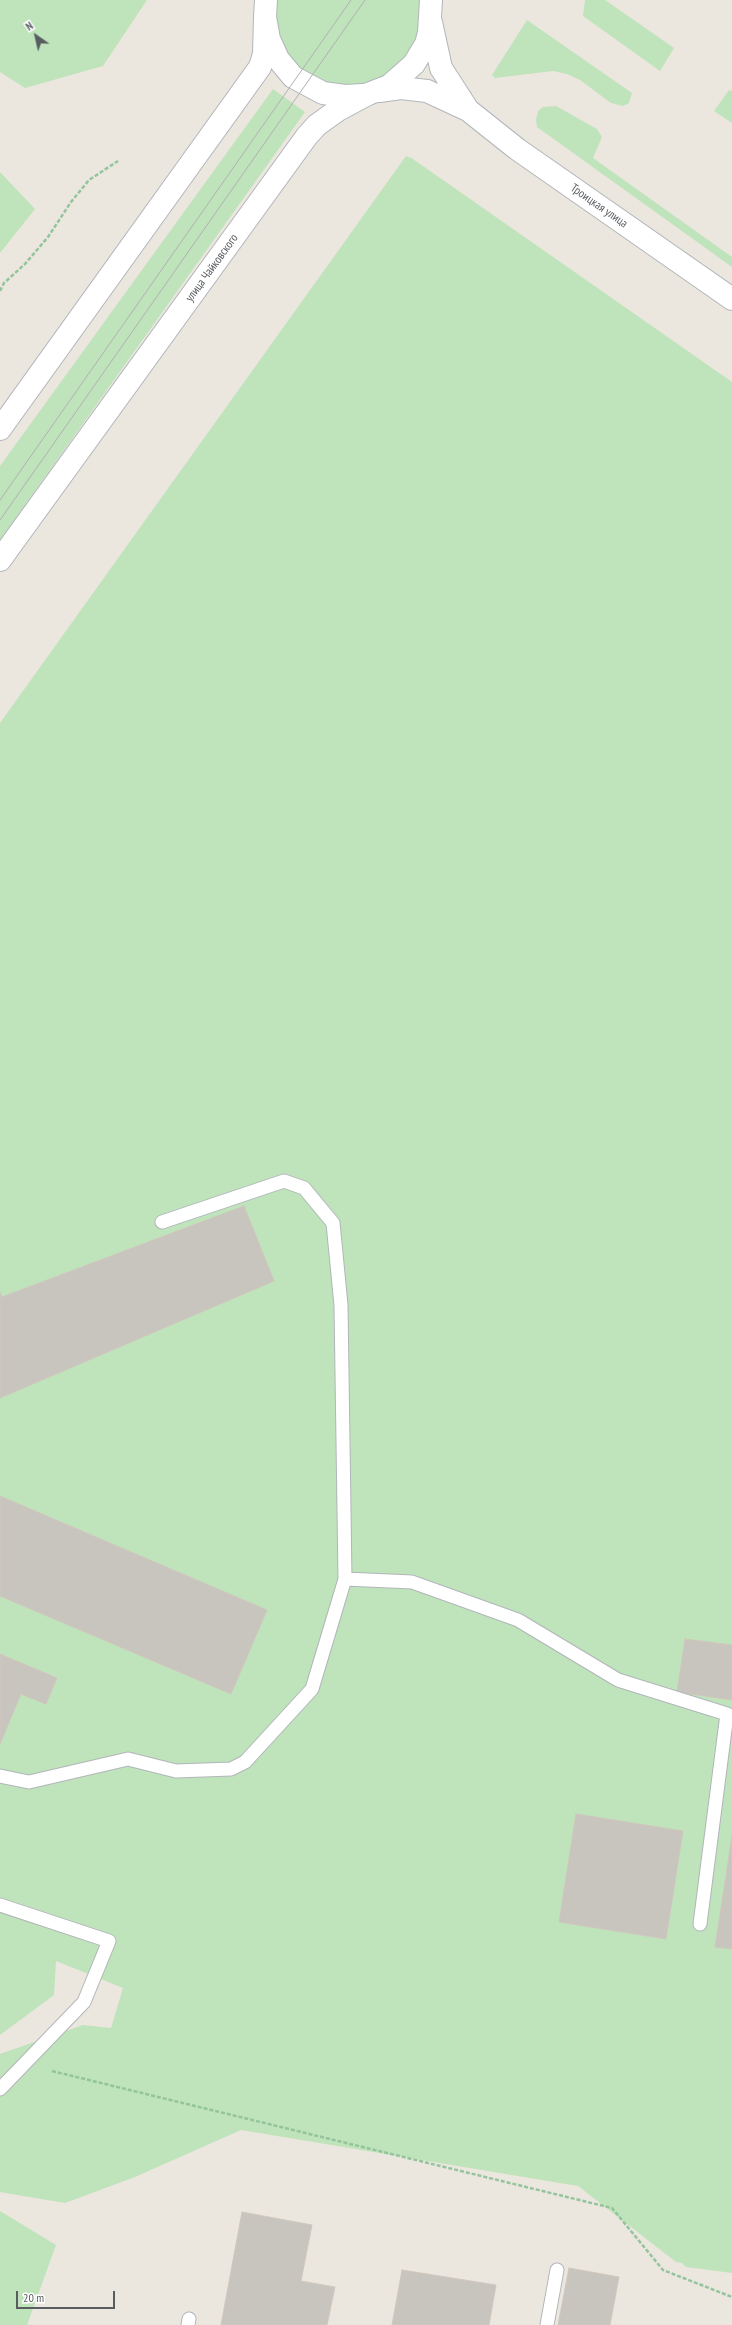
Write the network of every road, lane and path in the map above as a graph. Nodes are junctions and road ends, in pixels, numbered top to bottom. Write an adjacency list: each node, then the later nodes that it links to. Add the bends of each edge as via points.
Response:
1 (264, 6): 3 (main road, via 273,50 293,77 312,89 334,95); 8 (main road, via 264,54 260,68)
2 (431, 8): 3 (main road, улица Чайковского, via 426,44 414,64 398,80); 4 (main road, via 441,68)
3 (373, 93): 4 (main road, via 406,88 427,91); 9 (main road, улица Чайковского, via 338,110 317,125 300,145)
4 (468, 110): 7 (main road, Троицкая улица, via 517,149)
5 (118, 161): 6 (path, via 89,180 48,237 26,264 4,283)
6 (0, 291)
7 (732, 299)
8 (0, 429)
9 (0, 560)
10 (162, 1222): 11 (lane, via 284,1181 304,1188 333,1223 341,1305)
11 (345, 1579): 12 (lane, via 312,1689 245,1762 231,1769 176,1771 128,1759 29,1782); 14 (lane, via 412,1582 518,1620 618,1680 727,1714)
12 (0, 1776)
13 (0, 1905): 15 (lane, via 109,1941 84,2002)
14 (700, 1924)
15 (24, 2064): 16 (lane); 18 (path, via 612,2208 663,2270)
16 (0, 2089)
17 (557, 2270): 19 (lane)
18 (732, 2297)
19 (547, 2325)

